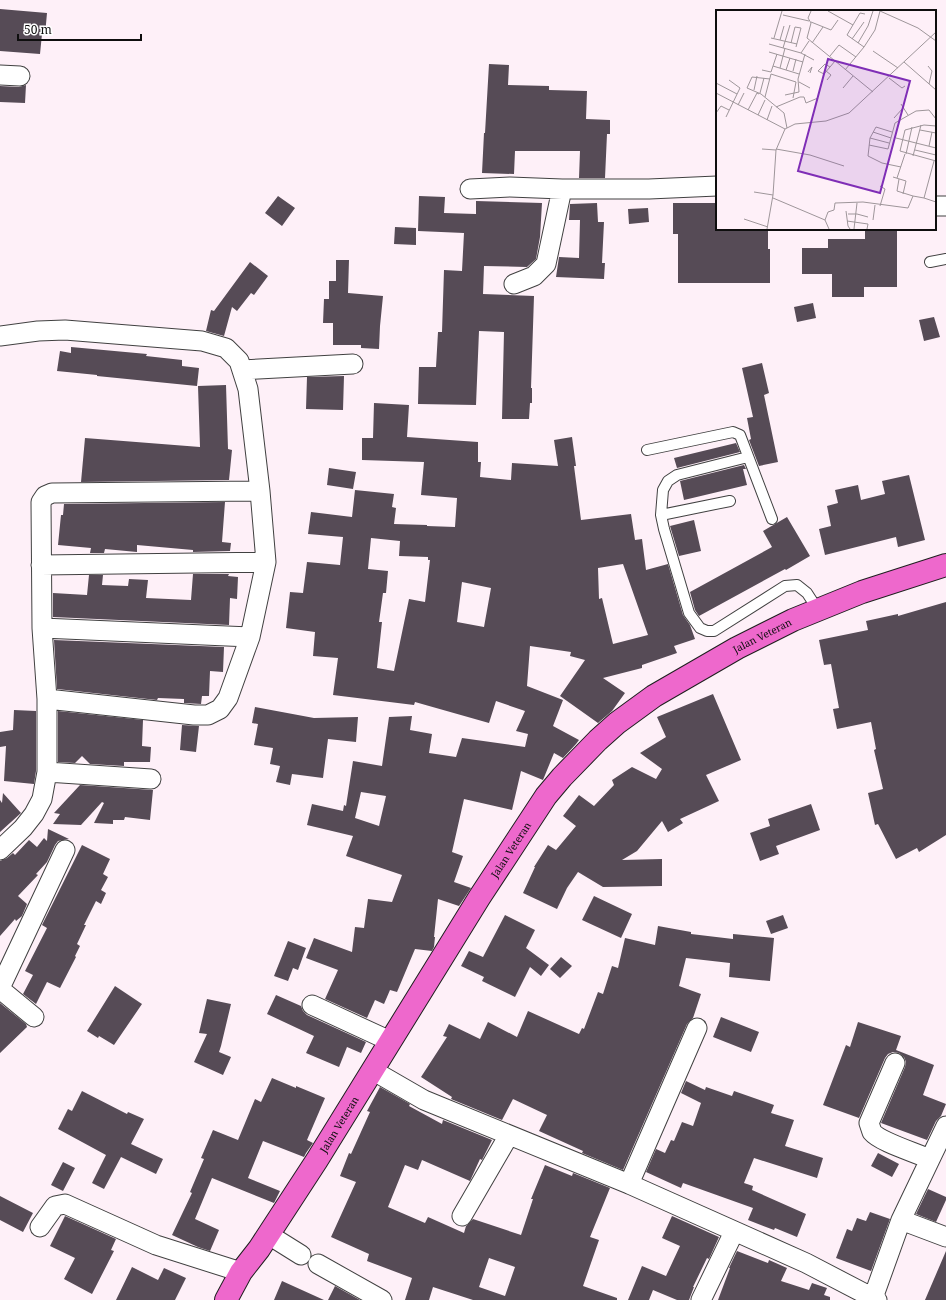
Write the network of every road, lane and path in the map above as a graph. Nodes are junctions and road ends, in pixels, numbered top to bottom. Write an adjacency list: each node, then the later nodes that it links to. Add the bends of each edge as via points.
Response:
1 (0, 76): 2 (street)
2 (20, 76)
3 (716, 186): 5 (street)
4 (470, 189): 5 (street, via 510,186)
5 (562, 189): 8 (street, via 546,264 534,276)
6 (946, 259): 7 (lane)
7 (930, 262)
8 (514, 284)
9 (0, 336): 11 (street, via 65,330 202,341 226,348 240,361)
10 (353, 364): 11 (street)
11 (242, 370): 14 (street, via 248,389)
12 (648, 450): 13 (lane, via 733,432 740,435)
13 (748, 457): 16 (lane, via 677,476 668,481 663,490); 17 (lane)
14 (260, 491): 18 (street); 20 (street, via 52,493 45,496 41,502)
15 (730, 501): 16 (lane)
16 (661, 514): 21 (lane, via 689,613 700,628 714,631 785,586 797,585)
17 (772, 519)
18 (266, 562): 20 (street); 23 (street)
19 (946, 564): 21 (highway, Jalan Veteran, via 862,592)
20 (41, 565): 22 (street)
21 (818, 610): 33 (highway, Jalan Veteran, via 737,648 654,696 598,740 546,796)
22 (42, 628): 23 (street); 24 (street)
23 (250, 637): 24 (street, via 228,698 220,709 208,715)
24 (47, 699): 25 (street)
25 (47, 772): 26 (street); 27 (street, via 42,799 34,814)
26 (151, 779)
27 (0, 850)
28 (65, 850): 29 (street)
29 (0, 989): 31 (street)
30 (312, 1005): 33 (street)
31 (34, 1017)
32 (697, 1028): 39 (street)
33 (390, 1041): 35 (highway, Jalan Veteran)
34 (895, 1063): 38 (street, via 869,1123 871,1129 882,1139)
35 (372, 1070): 37 (street, via 424,1100); 44 (highway, Jalan Veteran)
36 (946, 1126): 38 (street)
37 (509, 1135): 39 (street); 40 (street)
38 (929, 1159): 41 (street)
39 (629, 1184): 43 (street)
40 (462, 1216)
41 (901, 1220): 45 (street); 49 (street)
42 (40, 1227): 48 (street, via 54,1206 65,1204 156,1245)
43 (734, 1232): 49 (street, via 806,1263); 52 (street)
44 (269, 1235): 46 (street); 48 (highway, Jalan Veteran)
45 (946, 1237)
46 (301, 1255)
47 (318, 1264): 51 (street)
48 (241, 1272): 50 (highway, Jalan Veteran)
49 (875, 1299)
50 (226, 1300)
51 (382, 1300)
52 (701, 1300)

